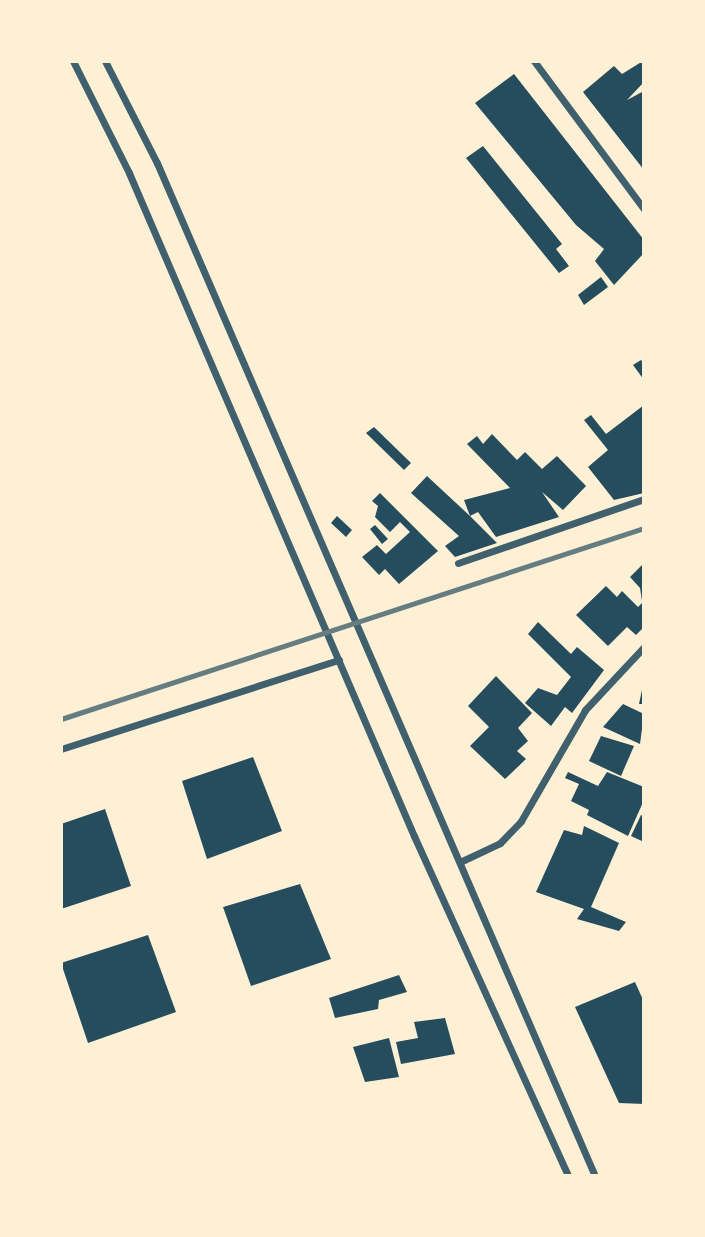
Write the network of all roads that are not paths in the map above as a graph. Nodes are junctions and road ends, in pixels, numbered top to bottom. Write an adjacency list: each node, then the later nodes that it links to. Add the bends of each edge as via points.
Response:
1 (73, 61): 8 (street, via 129,173)
2 (105, 61): 10 (street, via 157,163)
3 (534, 61): 4 (street)
4 (644, 209)
5 (644, 499): 6 (street)
6 (458, 564)
7 (644, 647): 10 (street, via 585,710 521,821 500,843)
8 (339, 660): 9 (street); 11 (street)
9 (61, 749)
10 (462, 861): 12 (street)
11 (568, 1176)
12 (595, 1176)

